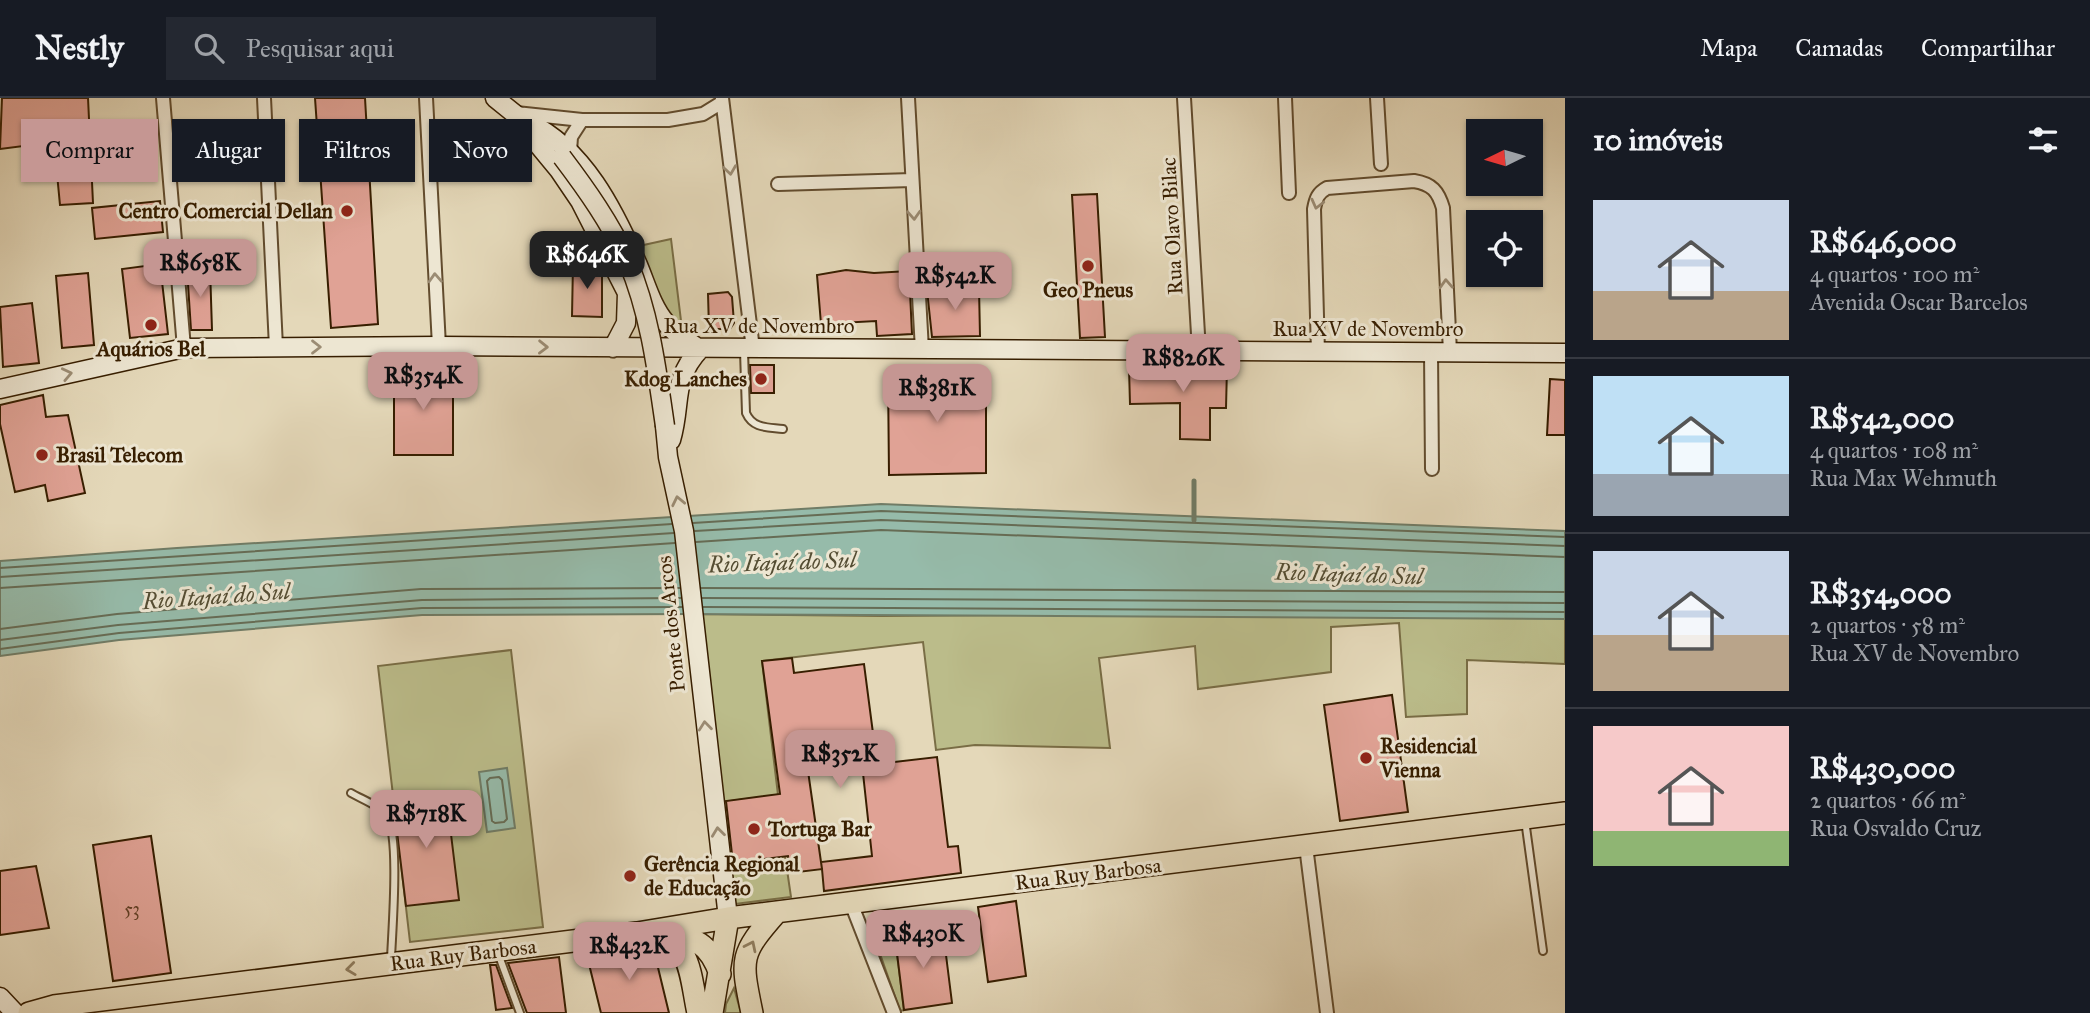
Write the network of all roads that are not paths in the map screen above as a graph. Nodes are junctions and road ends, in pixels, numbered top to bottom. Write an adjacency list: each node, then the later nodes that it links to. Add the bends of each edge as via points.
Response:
1 (163, 98): 23 (street)
2 (264, 98): 22 (street)
3 (426, 98): 21 (street, one-way to 3)
4 (495, 98): 10 (main road)
5 (908, 98): 14 (street)
6 (1184, 98): 28 (street, Rua Olavo Bilac)
7 (1285, 98): 16 (street)
8 (1377, 98): 13 (street)
9 (721, 100): 11 (street, via 703,114 668,120); 26 (street, one-way to 26)
10 (522, 117): 11 (street); 12 (main road); 18 (main road, via 580,201)
11 (582, 120): 12 (street)
12 (566, 154): 17 (main road, via 594,183); 34 (main road, Ponte dos Arcos, bridge, via 628,263 651,338)
13 (1381, 164)
14 (912, 180): 15 (street); 27 (street, one-way to 27)
15 (778, 184)
16 (1289, 192)
17 (617, 221): 18 (main road); 20 (main road)
18 (613, 264): 19 (main road)
19 (627, 293): 20 (main road); 24 (main road, via 626,323)
20 (657, 309): 25 (main road, via 676,332)
21 (439, 346): 22 (main road, Rua XV de Novembro, one-way to 21); 24 (main road, Rua XV de Novembro, one-way to 24)
22 (276, 347): 23 (main road, Rua XV de Novembro)
23 (184, 348): 32 (main road, Rua XV de Novembro, one-way to 23)
24 (613, 348): 25 (main road, Rua XV de Novembro)
25 (701, 349): 26 (main road, Rua XV de Novembro); 34 (main road, via 681,376)
26 (749, 349): 27 (main road, Rua XV de Novembro); 33 (lane, via 746,413 756,426)
27 (922, 350): 28 (main road, Rua XV de Novembro)
28 (1199, 351): 29 (main road, Rua XV de Novembro)
29 (1318, 352): 30 (main road, Rua XV de Novembro); 30 (street, one-way to 29, via 1443,208 1434,189 1414,181 1327,188 1316,199)
30 (1440, 352): 31 (main road, Rua XV de Novembro); 35 (street)
31 (1565, 353)
32 (0, 388)
33 (783, 429)
34 (668, 453): 42 (main road, Ponte dos Arcos, one-way to 34, via 684,531)
35 (1432, 469)
36 (351, 793): 47 (lane, via 378,807 388,818 394,840)
37 (1565, 813): 38 (main road, Rua Ruy Barbosa)
38 (1525, 818): 39 (main road, Rua Ruy Barbosa); 46 (lane)
39 (1306, 846): 40 (main road, Rua Ruy Barbosa); 58 (street)
40 (851, 903): 41 (main road, Rua Ruy Barbosa); 57 (street)
41 (776, 913): 42 (main road, Rua Ruy Barbosa); 56 (main road, one-way to 41, via 744,968 747,949)
42 (728, 918): 43 (main road, Rua Ruy Barbosa); 48 (main road)
43 (638, 933): 44 (main road); 45 (main road, Rua Ruy Barbosa)
44 (661, 934): 48 (main road, via 698,942 714,958); 54 (main road, via 686,955)
45 (498, 950): 47 (main road, Rua Ruy Barbosa); 53 (lane)
46 (1543, 951)
47 (391, 964): 50 (main road, Rua Ruy Barbosa, one-way to 50)
48 (720, 974): 55 (main road)
49 (0, 997): 51 (main road)
50 (64, 1009): 52 (main road, Rua Ruy Barbosa, via 41,1008)
51 (15, 1013)
52 (29, 1013)
53 (520, 1013)
54 (698, 1013)
55 (712, 1013)
56 (752, 1013)
57 (894, 1013)
58 (1327, 1013)

